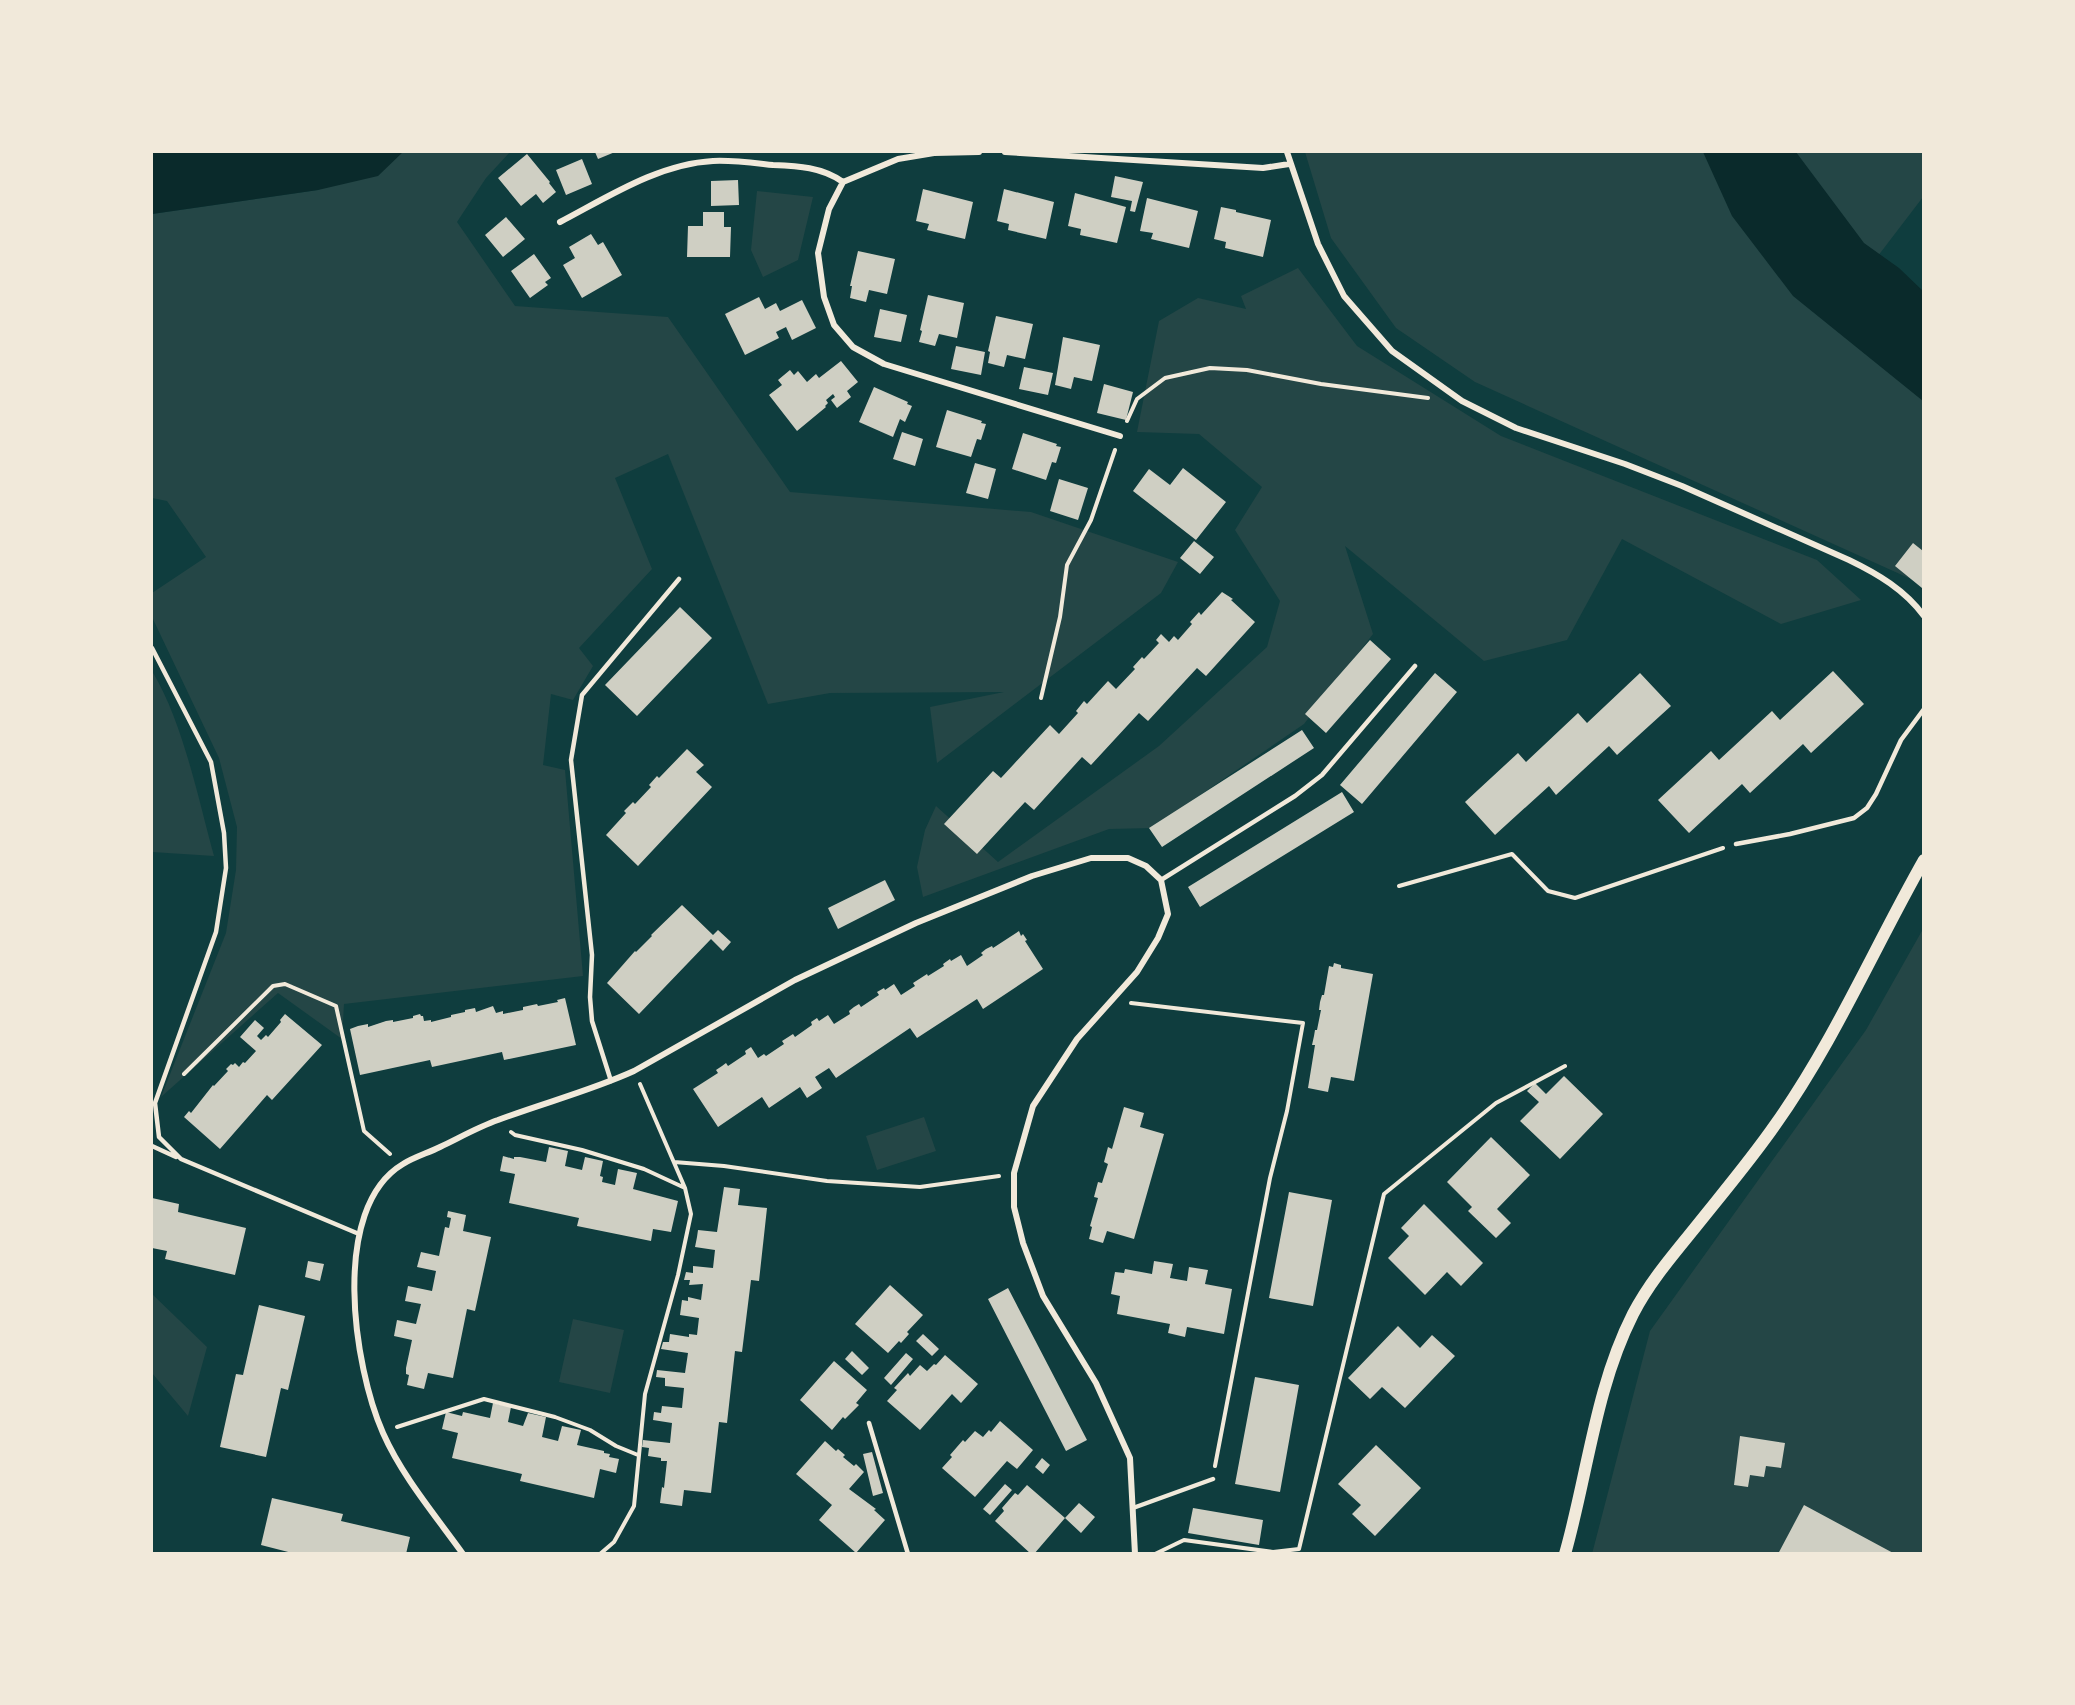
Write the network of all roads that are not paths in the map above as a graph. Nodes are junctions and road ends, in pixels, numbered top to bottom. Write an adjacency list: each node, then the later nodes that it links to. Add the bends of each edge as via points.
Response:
1 (980, 152): 5 (street, via 898,159)
2 (1005, 152): 4 (street, via 1263,168)
3 (1287, 152): 4 (street)
4 (1289, 164): 9 (street, via 1318,244 1344,296 1392,351 1462,401 1516,428 1625,464 1815,544 1894,585)
5 (843, 182): 6 (street, via 830,173 802,166 713,161 679,167 636,182); 7 (street, via 829,209 818,253 824,297 834,325 853,347 884,364)
6 (560, 222)
7 (1120, 436)
8 (680, 579): 16 (lane, via 582,696 571,760 592,955 592,1021)
9 (1923, 616)
10 (152, 648): 18 (lane, via 210,762 224,833 226,868 216,932 155,1103 159,1137)
11 (1415, 666): 15 (lane, via 1322,775)
12 (1923, 709): 13 (lane, via 1900,740 1876,794 1854,818)
13 (1736, 844)
14 (1923, 860): 26 (main road, via 1803,1083 1743,1167 1673,1254 1634,1313 1609,1368)
15 (1161, 880): 16 (street, via 1146,866 1128,858 1091,858 1032,876 916,923 795,980); 22 (street, via 1168,914 1158,938 1137,972 1077,1039 1033,1106 1014,1173 1014,1207 1023,1243 1043,1296 1096,1383 1130,1458)
16 (611, 1082): 19 (street, via 496,1120 401,1165 380,1185)
17 (152, 1146): 18 (lane)
18 (181, 1159): 19 (lane)
19 (359, 1234): 23 (street, via 354,1273 355,1314 369,1395 398,1462)
20 (869, 1423): 24 (lane)
21 (1213, 1479): 22 (lane)
22 (1133, 1508): 25 (street)
23 (463, 1554)
24 (908, 1554)
25 (1135, 1554)
26 (1565, 1554)

